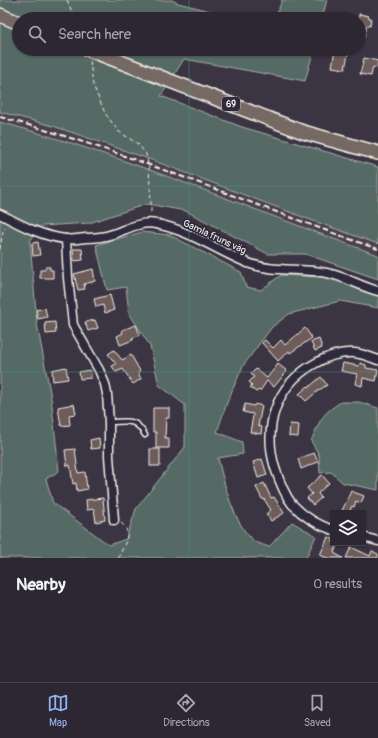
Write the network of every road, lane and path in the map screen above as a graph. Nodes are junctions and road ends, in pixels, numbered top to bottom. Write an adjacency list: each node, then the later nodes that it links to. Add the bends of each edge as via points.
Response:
1 (67, 0): 2 (path)
2 (72, 12)
3 (0, 15): 4 (main road)
4 (12, 20)
5 (88, 56): 10 (path, via 93,85 105,113 118,131 138,144 146,154)
6 (91, 56): 7 (main road, 69, via 303,132)
7 (378, 153)
8 (0, 214): 9 (street, Gamla fruns väg)
9 (10, 219): 11 (street, Gamla fruns väg, via 40,234); 12 (path, via 3,231)
10 (151, 223): 11 (street, Gamla fruns väg, via 132,226 111,235); 13 (street, Gamla fruns väg, via 187,233 249,263 322,272)
11 (66, 240): 15 (street, via 73,325 100,370 105,384)
12 (0, 250)
13 (378, 291)
14 (378, 360): 18 (street, via 354,353 330,357 310,366 286,388 275,407 271,421 271,455 284,491 304,514)
15 (109, 422): 16 (lane, via 134,422); 17 (street)
16 (145, 435)
17 (114, 520): 21 (path, via 125,525 128,535)
18 (330, 529)
19 (366, 538): 20 (street)
20 (378, 541)
21 (118, 558)

